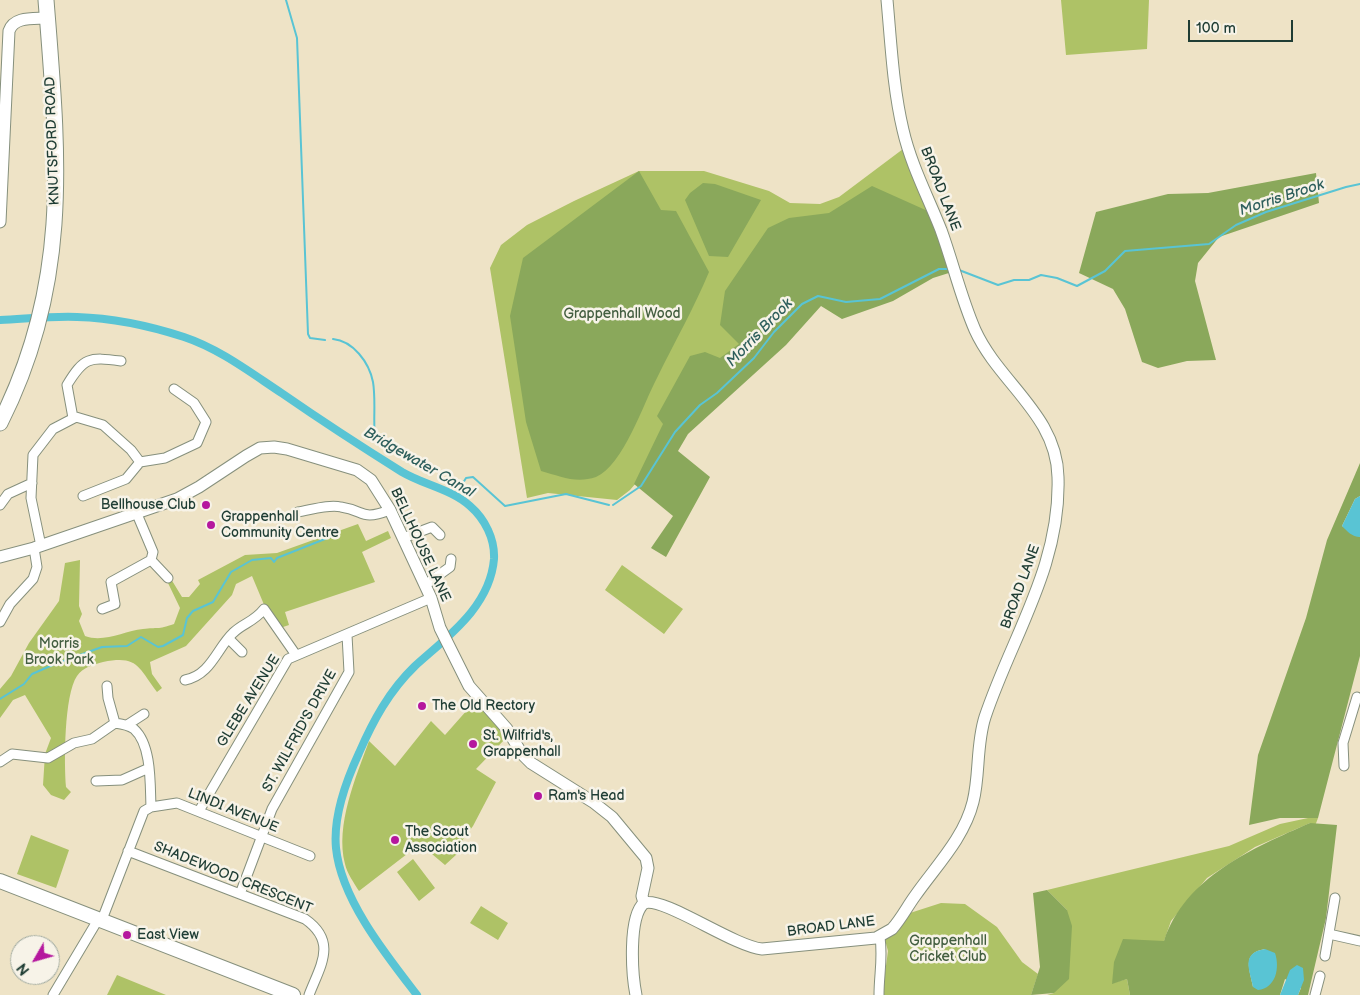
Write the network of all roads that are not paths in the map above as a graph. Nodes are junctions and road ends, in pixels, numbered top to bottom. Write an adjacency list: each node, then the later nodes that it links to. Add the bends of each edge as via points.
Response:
1 (46, 0): 3 (highway, KNUTSFORD ROAD)
2 (887, 0): 55 (street, BROAD LANE, via 896,92 911,158 980,339 1051,440 1058,470 1051,551 986,717 980,740 974,800 965,824 896,924)
3 (47, 18): 4 (street, via 19,20 8,31); 9 (highway, KNUTSFORD ROAD, via 57,176 53,243 36,334)
4 (1, 196): 5 (street)
5 (0, 222)
6 (121, 361): 8 (street, via 95,357 80,364 67,385)
7 (174, 389): 10 (street, via 194,403 206,422 197,443 165,458)
8 (73, 418): 10 (street, via 103,425); 11 (street, via 53,429 33,455)
9 (0, 424)
10 (140, 462): 12 (street, via 126,479)
11 (32, 483): 13 (street, via 8,494); 19 (street)
12 (83, 496)
13 (0, 505)
14 (390, 510): 15 (street, via 363,516 341,506); 16 (street, BELLHOUSE LANE, via 372,480 357,470 274,447 253,452 200,487); 18 (street, BELLHOUSE LANE)
15 (298, 512)
16 (137, 514): 19 (street, BELLHOUSE LANE); 22 (street, via 153,552)
17 (440, 535): 18 (street, via 432,527)
18 (403, 538): 24 (street, BELLHOUSE LANE)
19 (38, 547): 20 (street, BELLHOUSE LANE); 27 (street, via 33,579 10,604)
20 (0, 557)
21 (451, 559): 24 (street, via 450,567)
22 (151, 560): 23 (street); 26 (street, via 111,582 115,604)
23 (168, 578)
24 (425, 585): 25 (street, BELLHOUSE LANE)
25 (431, 598): 28 (street, GLEBE AVENUE); 52 (street, BELLHOUSE LANE, via 461,674 507,729 522,754 612,817 646,858)
26 (102, 609)
27 (0, 622)
28 (347, 635): 31 (street, GLEBE AVENUE); 46 (street, ST. WILFRID'S DRIVE, via 349,672 272,809)
29 (229, 639): 30 (street); 31 (street, via 264,609); 32 (street, via 215,660)
30 (242, 652)
31 (296, 656): 45 (street, GLEBE AVENUE, via 288,660)
32 (185, 680)
33 (107, 686): 37 (street)
34 (1357, 697): 36 (street)
35 (144, 714): 39 (street)
36 (1349, 721): 38 (street); 41 (street, via 1343,743)
37 (115, 723): 39 (street); 40 (street, via 92,739 74,743 48,758 12,754)
38 (1360, 723)
39 (127, 725): 42 (street, via 135,730)
40 (0, 762)
41 (1344, 766)
42 (149, 768): 43 (street, via 122,780); 44 (street)
43 (96, 781)
44 (151, 807): 45 (street, LINDI AVENUE, via 177,803); 47 (street, via 144,811)
45 (199, 811): 46 (street, LINDI AVENUE)
46 (261, 837): 48 (street, LINDI AVENUE); 50 (street, ST. WILFRID'S DRIVE)
47 (128, 851): 50 (street, SHADEWOOD CRESCENT); 53 (street, via 103,917)
48 (310, 856)
49 (0, 881): 53 (main road)
50 (240, 894): 61 (street, SHADEWOOD CRESCENT, via 305,919 317,929 324,943 325,955)
51 (1335, 898): 54 (street)
52 (644, 903): 55 (street, BROAD LANE, via 658,902 756,948 774,949); 62 (street, BELLHOUSE LANE, via 636,922 633,970)
53 (99, 920): 59 (street); 60 (main road)
54 (1329, 934): 56 (street); 57 (street)
55 (880, 937): 63 (street, via 883,957)
56 (1360, 941)
57 (1325, 956)
58 (1320, 976): 64 (street)
59 (53, 995)
60 (293, 995)
61 (309, 995)
62 (636, 995)
63 (879, 995)
64 (1315, 995)

